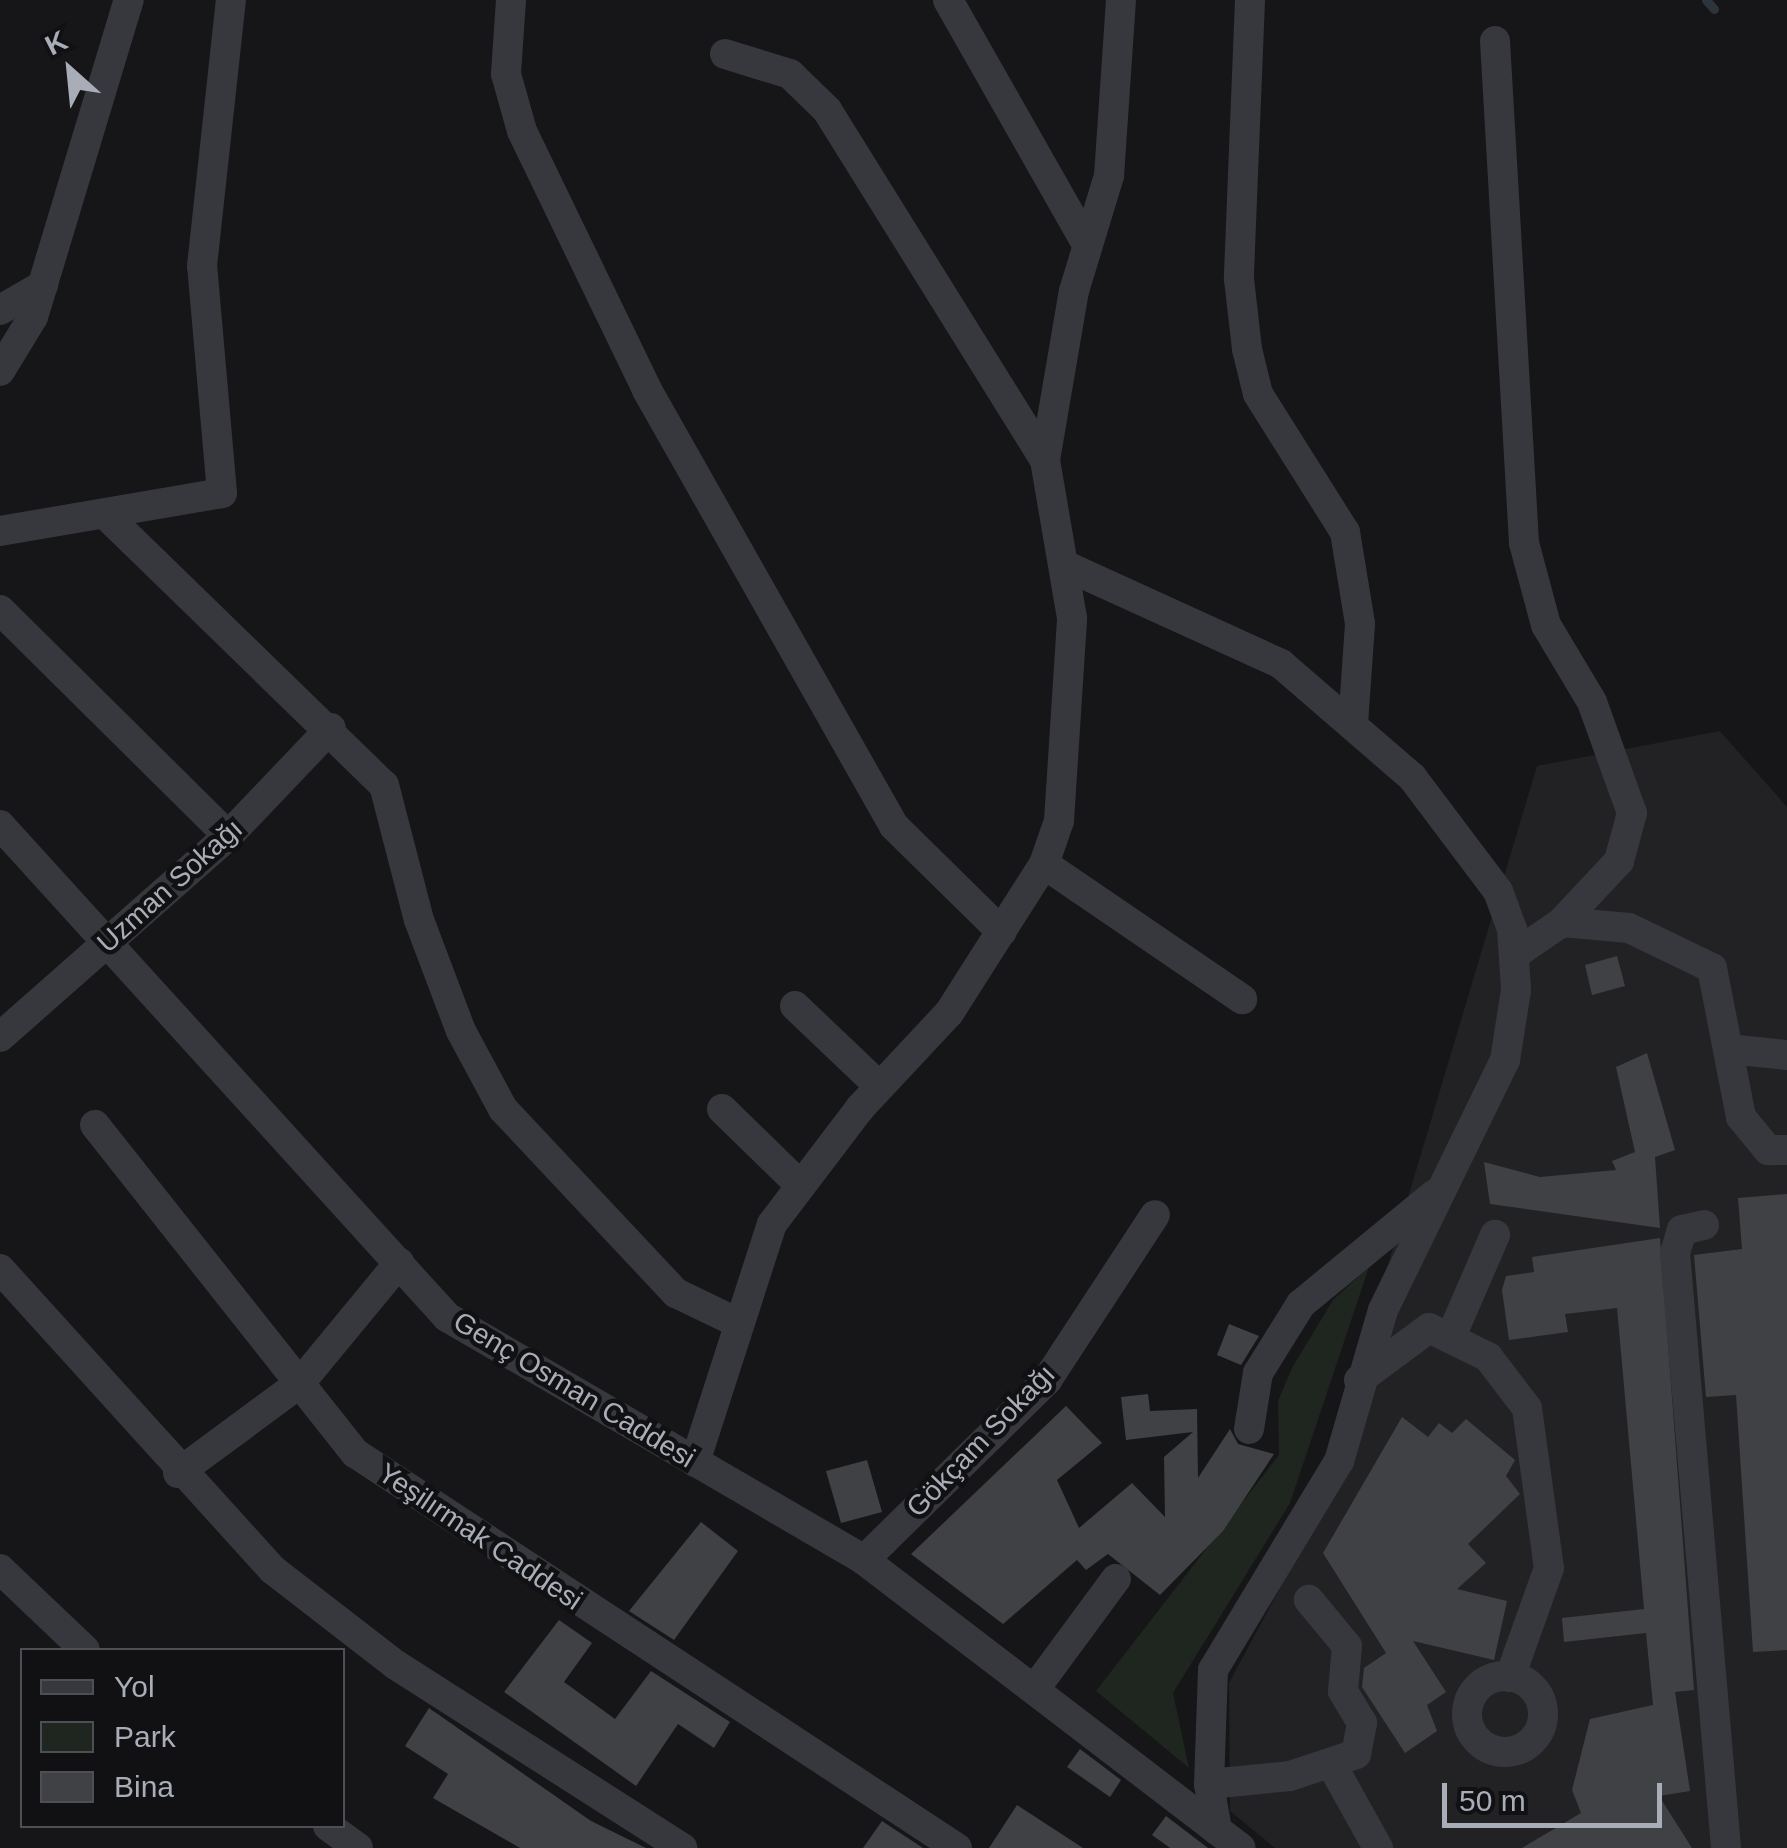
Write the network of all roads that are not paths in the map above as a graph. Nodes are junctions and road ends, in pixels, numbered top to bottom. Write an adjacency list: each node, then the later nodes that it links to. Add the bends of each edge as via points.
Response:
1 (130, 0): 10 (street)
2 (232, 0): 14 (street, via 202,266 222,493)
3 (512, 0): 24 (street, via 506,74 522,131 646,390 894,826)
4 (948, 0): 9 (street)
5 (1121, 0): 9 (street, via 1109,176)
6 (1250, 0): 18 (street, via 1239,279 1246,349 1258,394 1344,532 1360,624)
7 (1495, 41): 23 (street, via 1524,543 1546,625 1592,702 1632,813 1619,861)
8 (725, 54): 13 (street, via 790,74 827,110)
9 (1087, 245): 13 (street)
10 (43, 285): 11 (street); 12 (street)
11 (0, 310)
12 (0, 371)
13 (1046, 460): 16 (street)
14 (108, 517): 15 (street); 19 (street)
15 (0, 531)
16 (1064, 565): 18 (street, via 1281,664); 22 (street, via 1071,726)
17 (0, 610): 21 (street)
18 (1353, 724): 26 (street, via 1412,777 1498,891)
19 (332, 728): 21 (street, Uzman Sokağı); 43 (street, via 384,784 418,920 504,1110 676,1293)
20 (0, 825): 25 (street, Genç Osman Caddesi)
21 (228, 836): 25 (street, Uzman Sokağı)
22 (1044, 864): 24 (street); 27 (street)
23 (1562, 922): 26 (street); 30 (street, via 1629,928 1712,968)
24 (1002, 932): 32 (street, via 948,1013)
25 (106, 946): 29 (street, Uzman Sokağı); 41 (street, Genç Osman Caddesi)
26 (1514, 955): 37 (street, via 1505,1060)
27 (1242, 999)
28 (795, 1006): 32 (street)
29 (0, 1037)
30 (1728, 1048): 31 (street); 35 (street, via 1750,1137)
31 (1787, 1054)
32 (879, 1086): 36 (street)
33 (722, 1108): 36 (street)
34 (95, 1125): 46 (street, Yeşilırmak Caddesi)
35 (1787, 1150)
36 (801, 1186): 43 (street, via 772,1224)
37 (1445, 1186): 45 (street); 47 (street, via 1300,1304 1258,1373)
38 (1155, 1215): 50 (street, Gökçam Sokağı, via 1048,1380)
39 (1704, 1225): 65 (street, via 1682,1230 1675,1252)
40 (1495, 1235): 44 (street)
41 (399, 1263): 46 (street); 48 (street, Genç Osman Caddesi, via 447,1317)
42 (3, 1277): 49 (street)
43 (738, 1323): 48 (street)
44 (1454, 1332): 45 (street, via 1412,1336); 55 (street, via 1510,1382 1536,1439 1549,1568)
45 (1357, 1382): 58 (street, via 1339,1461 1213,1670)
46 (300, 1383): 49 (street); 63 (street, Yeşilırmak Caddesi, via 356,1453)
47 (1248, 1429)
48 (694, 1462): 50 (street, Genç Osman Caddesi)
49 (178, 1473): 61 (street, via 273,1570 396,1666)
50 (864, 1560): 56 (street, Genç Osman Caddesi)
51 (0, 1569): 54 (street)
52 (1116, 1579): 56 (street)
53 (1309, 1600): 57 (street, via 1347,1646 1343,1691 1362,1723 1356,1754)
54 (83, 1648)
55 (1510, 1676)
56 (1037, 1686): 60 (street, Genç Osman Caddesi)
57 (1333, 1767): 58 (street); 64 (street)
58 (1209, 1784): 60 (street)
59 (331, 1828): 62 (street)
60 (1229, 1839)
61 (664, 1844)
62 (358, 1848)
63 (957, 1848)
64 (1378, 1848)
65 (1726, 1848)

